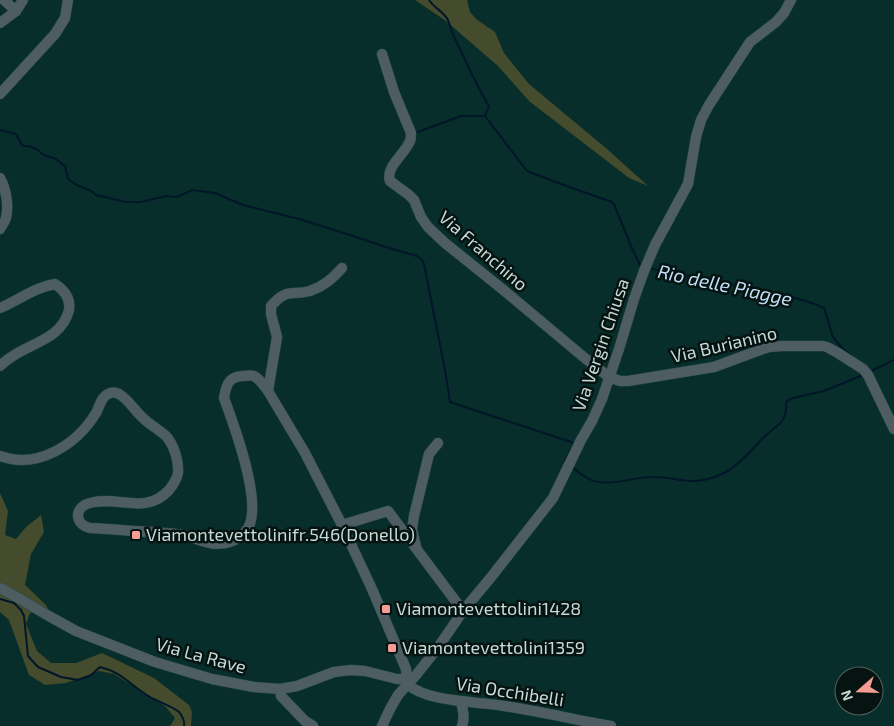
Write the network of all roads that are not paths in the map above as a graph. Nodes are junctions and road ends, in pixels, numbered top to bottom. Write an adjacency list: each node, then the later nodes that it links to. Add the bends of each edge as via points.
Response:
1 (4, 0): 5 (street)
2 (23, 0): 5 (street)
3 (68, 0): 8 (street, via 65,18 55,34)
4 (791, 0): 14 (street, Via Vergin Chiusa, via 776,22 750,42 701,120 688,184 644,270)
5 (16, 11): 6 (street)
6 (0, 23)
7 (382, 54): 14 (street, Via Franchino, via 411,140 389,171 390,181 414,200 428,227 445,243)
8 (0, 94)
9 (0, 178): 10 (street, via 7,206 6,219)
10 (0, 229)
11 (342, 268): 15 (street, via 329,282 309,291 286,294 271,306 277,337)
12 (0, 308): 13 (street, via 45,285 55,284 64,290 70,306 61,327 52,335)
13 (0, 366)
14 (609, 377): 16 (street, Via Burianino, via 628,381 714,367 769,347 823,346 863,369); 22 (street, Via Vergin Chiusa, via 592,421 553,498)
15 (268, 391): 18 (street, via 253,376 233,378 225,390 224,398 252,499 248,527 229,542 216,544 182,535 90,528 79,521 80,509 92,502 152,502 164,496 178,474 178,462 167,438 116,393 103,397 96,413 78,435 57,451 26,460); 19 (street)
16 (894, 429)
17 (438, 443): 20 (street, via 429,454 414,516 412,530)
18 (0, 456)
19 (342, 525): 20 (street, via 388,512); 23 (street, via 406,669)
20 (418, 552): 22 (street)
21 (0, 588): 24 (street, Via La Rave, via 76,631 155,662 212,679)
22 (463, 611): 23 (street, Via Vergin Chiusa, via 417,674)
23 (407, 682): 24 (street, Via La Rave, via 365,671 343,671); 25 (street, Via Occhibelli, via 424,694); 27 (street, Via Vergin Chiusa)
24 (280, 688): 26 (street, via 282,696)
25 (460, 702): 28 (street); 29 (street, Via Occhibelli, via 504,706)
26 (313, 726)
27 (382, 726)
28 (462, 726)
29 (611, 726)

